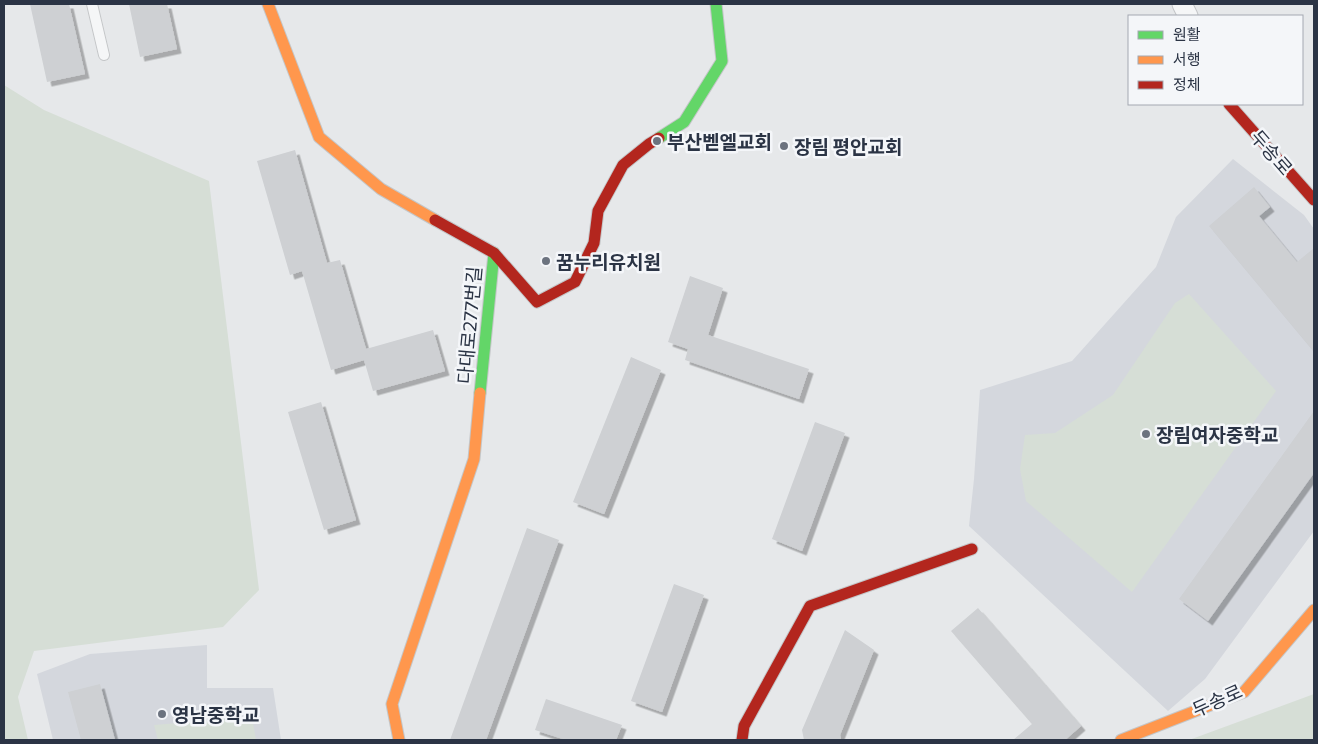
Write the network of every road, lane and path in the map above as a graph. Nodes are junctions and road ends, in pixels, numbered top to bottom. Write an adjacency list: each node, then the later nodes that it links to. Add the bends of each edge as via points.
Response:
1 (92, 4): 4 (lane)
2 (268, 4): 7 (street, 다대로277번길, via 319,137 381,189)
3 (716, 4): 7 (street, via 722,61 684,122 623,165 598,211 594,243 575,282 537,302)
4 (104, 55)
5 (1230, 105): 6 (street, 두송로)
6 (1314, 200)
7 (494, 253): 10 (street, 다대로277번길, via 474,459 392,704)
8 (972, 549): 11 (street, via 810,606 744,726)
9 (1314, 610): 12 (street, 두송로, via 1244,692)
10 (398, 740)
11 (742, 740)
12 (1121, 740)

